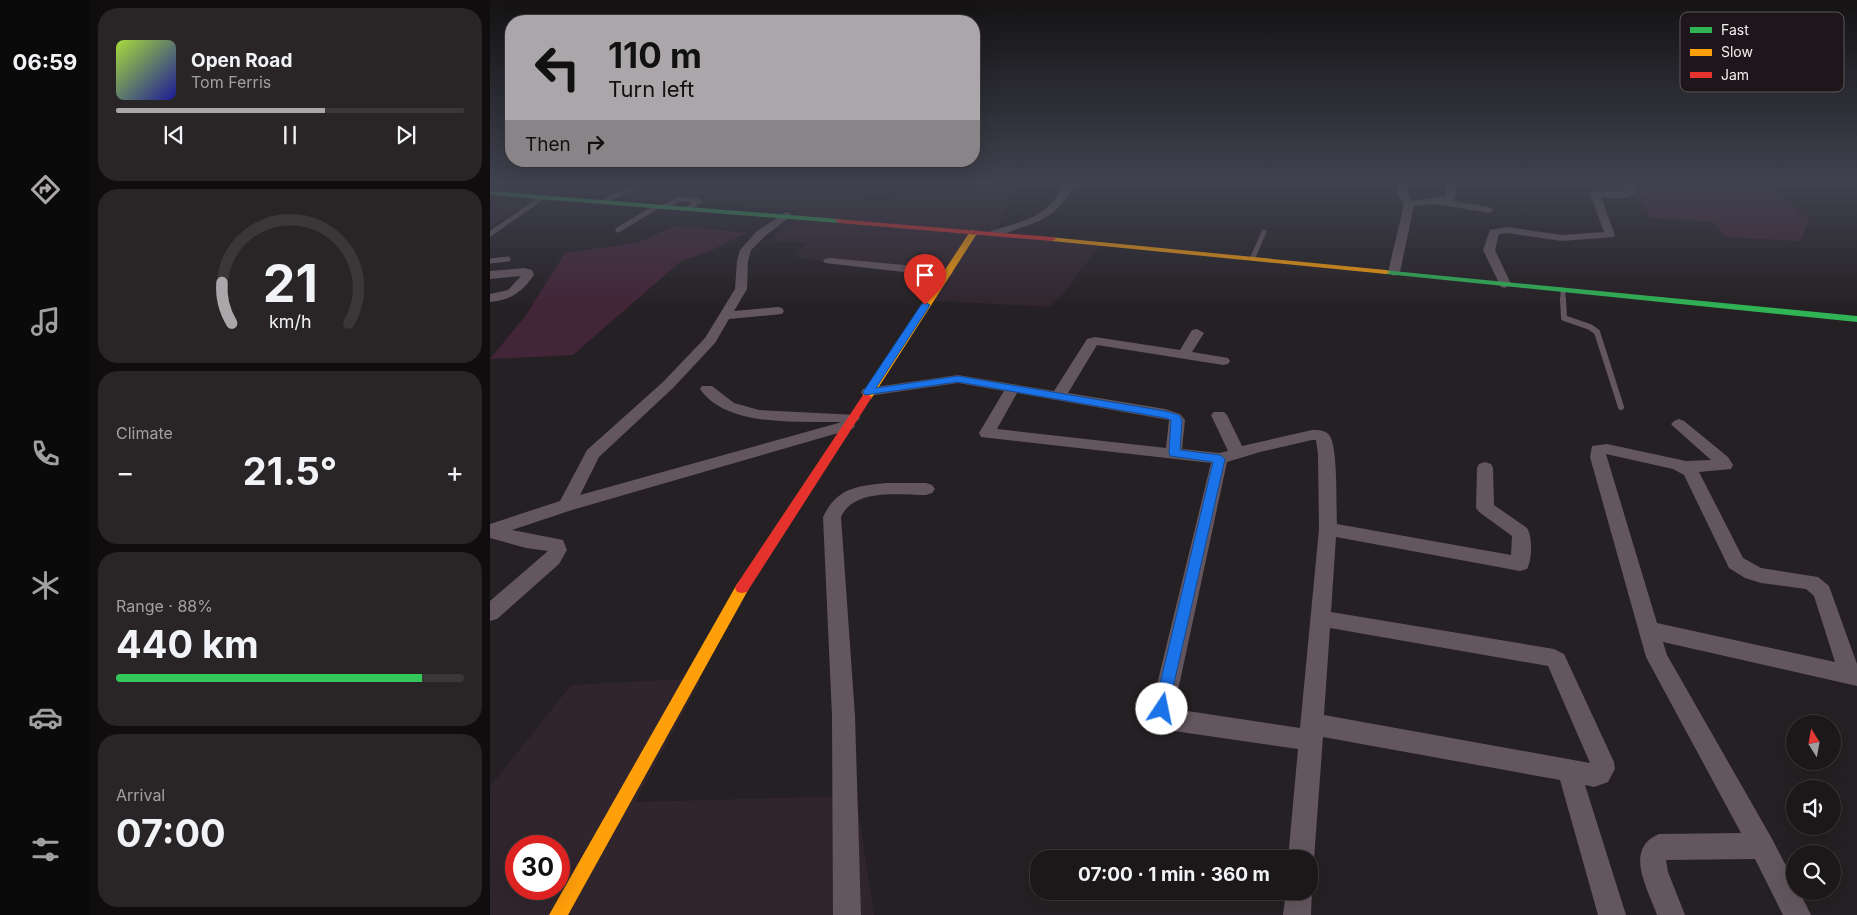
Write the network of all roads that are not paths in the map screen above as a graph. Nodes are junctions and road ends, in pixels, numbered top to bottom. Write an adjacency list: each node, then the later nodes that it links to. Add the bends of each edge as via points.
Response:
1 (504, 224): 11 (lane)
2 (630, 224): 8 (lane)
3 (776, 224): 23 (street, via 747,246 742,260 741,289)
4 (882, 224): 9 (main road)
5 (1018, 224): 9 (street)
6 (1405, 224): 17 (street)
7 (1607, 224): 19 (street, via 1610,235 1562,238 1507,230 1494,232 1489,250)
8 (618, 230)
9 (985, 232): 12 (main road); 16 (main road)
10 (1264, 232): 12 (lane)
11 (490, 234)
12 (1253, 257): 17 (main road)
13 (508, 259): 14 (lane)
14 (490, 261)
15 (829, 261): 16 (street)
16 (947, 272): 30 (main road)
17 (1394, 272): 19 (main road)
18 (490, 275): 21 (street, via 528,272 513,294)
19 (1505, 284): 20 (main road)
20 (1563, 290): 24 (main road); 32 (lane, via 1564,318 1592,326 1597,332)
21 (490, 298)
22 (778, 311): 23 (street)
23 (726, 315): 41 (street, via 710,340 668,385 594,454)
24 (1857, 319)
25 (1197, 333): 26 (street)
26 (1184, 354): 27 (street); 31 (street, via 1095,341)
27 (1223, 361)
28 (1013, 388): 30 (street, via 958,379); 31 (street); 36 (street, via 987,433)
29 (707, 389): 34 (street, via 730,406 758,415)
30 (868, 392): 34 (main road)
31 (1059, 395): 36 (street, via 1175,417)
32 (1621, 407)
33 (1219, 415): 37 (street)
34 (850, 422): 41 (street); 53 (main road, via 743,586)
35 (1679, 424): 38 (street, via 1725,465)
36 (1174, 453): 37 (street)
37 (1228, 456): 42 (street, via 1312,435 1321,436 1326,454); 48 (street, via 1162,709 1167,719)
38 (1685, 467): 46 (street, via 1607,449 1597,453); 47 (street, via 1691,472 1736,562 1744,570 1818,586)
39 (1485, 468): 42 (street, via 1484,508 1521,533 1520,564)
40 (926, 489): 54 (street, via 887,488 855,495 841,501 832,517 842,650)
41 (568, 505): 43 (street)
42 (1328, 529): 45 (street)
43 (491, 531): 44 (street, via 557,546 558,550 552,559)
44 (490, 613)
45 (1320, 618): 48 (street); 49 (street, via 1554,658 1603,770 1594,775)
46 (1648, 630): 47 (street); 50 (street, via 1657,657)
47 (1853, 676)
48 (1311, 732): 49 (street); 51 (street)
49 (1569, 771): 56 (street)
50 (1762, 846): 57 (street, via 1659,847 1652,856 1654,872); 58 (street)
51 (1302, 850)
52 (1298, 900): 55 (street)
53 (558, 915)
54 (847, 915)
55 (1297, 915)
56 (1612, 915)
57 (1671, 915)
58 (1797, 915)

